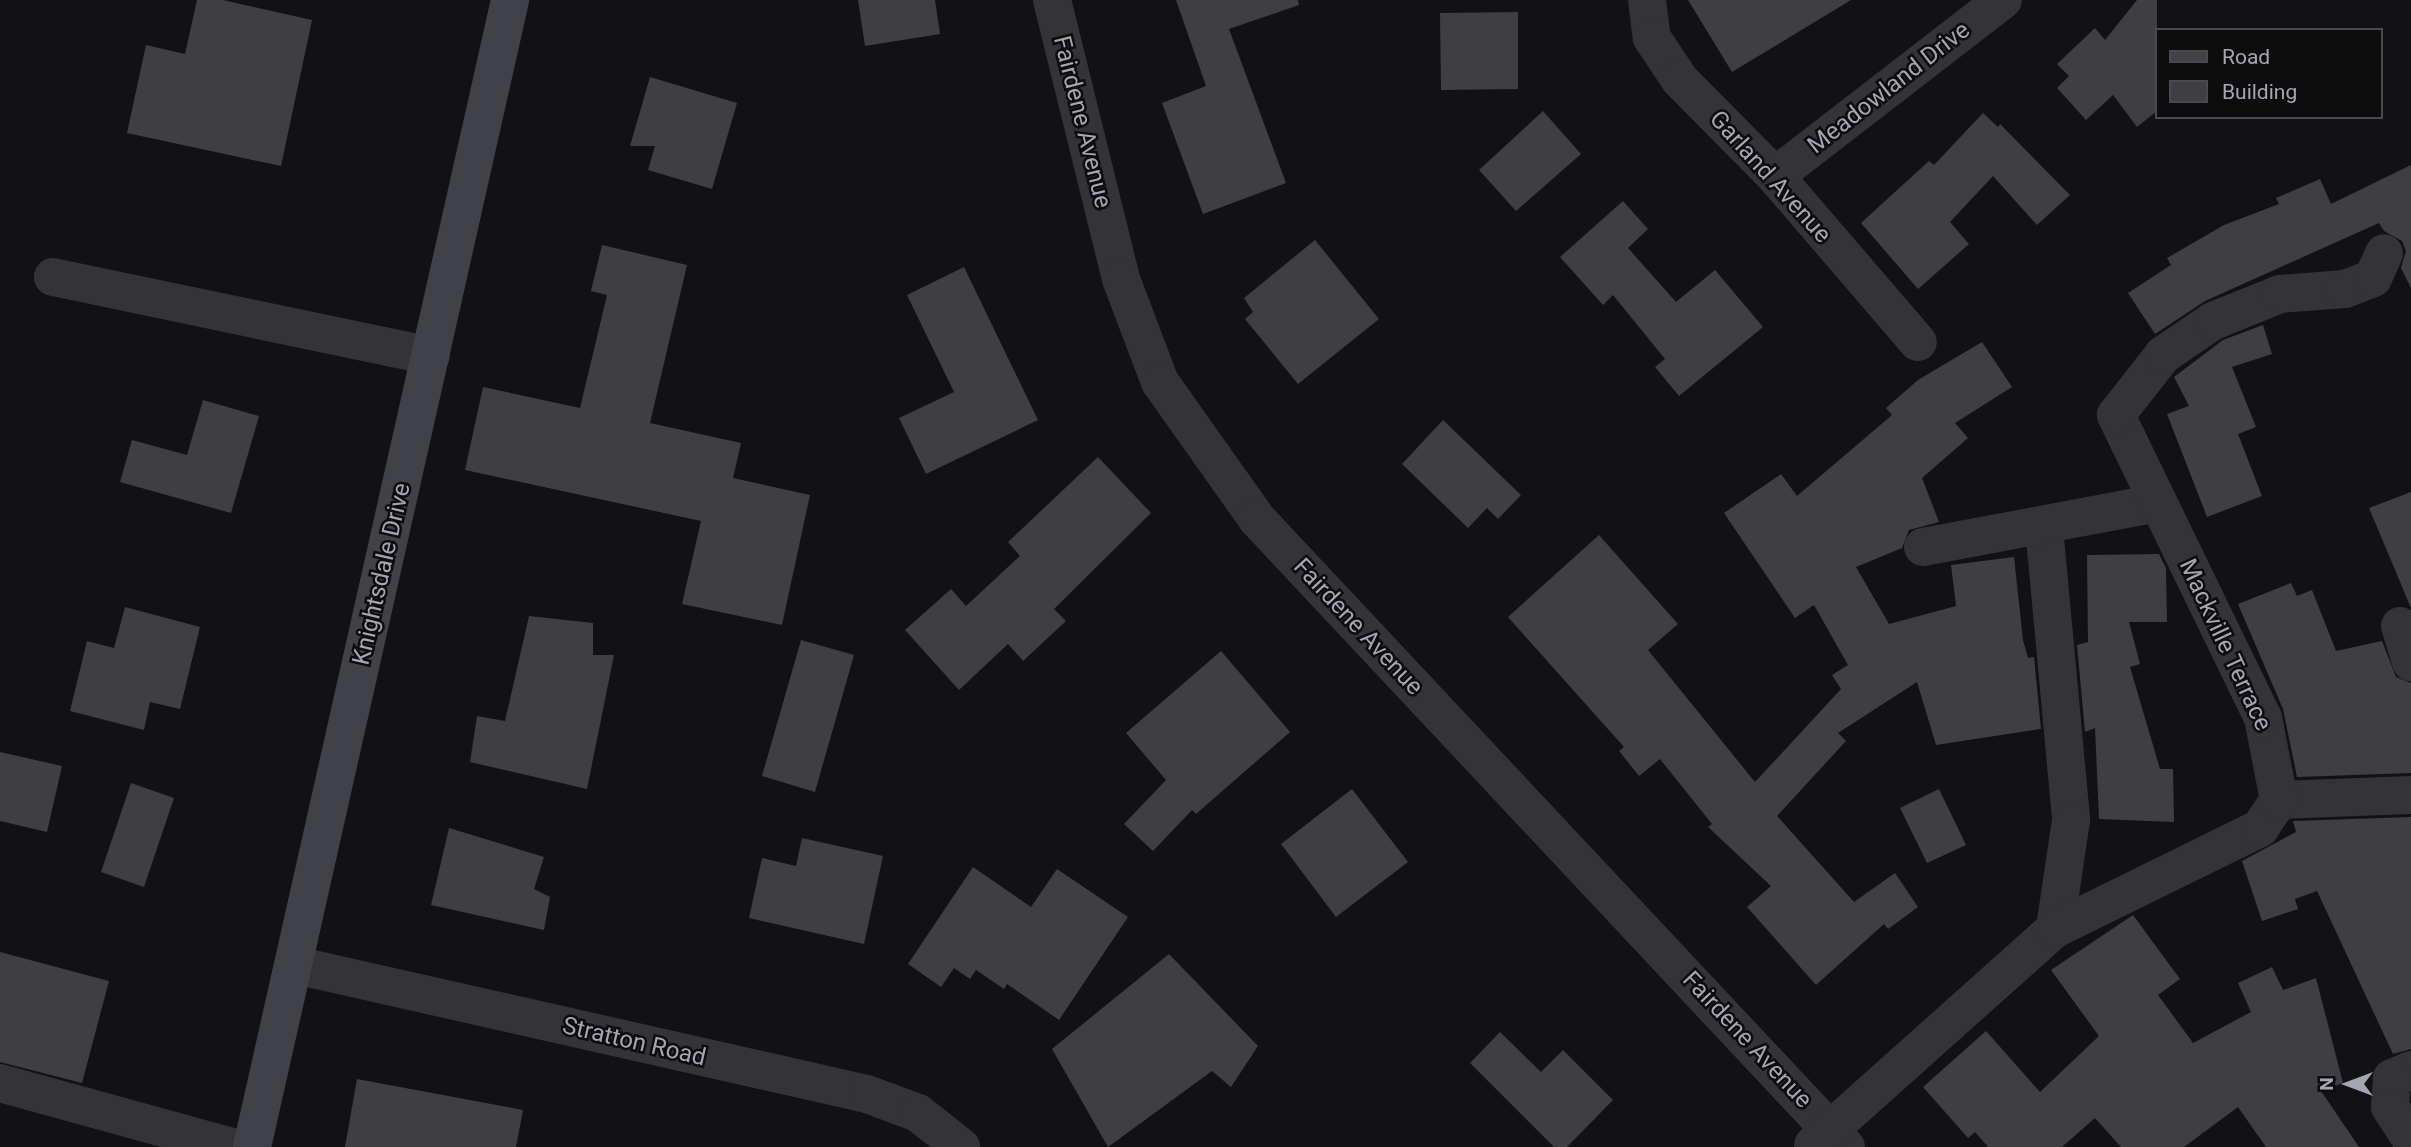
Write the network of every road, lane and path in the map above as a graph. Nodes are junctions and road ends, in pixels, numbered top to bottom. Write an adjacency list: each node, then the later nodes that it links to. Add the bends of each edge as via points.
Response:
1 (510, 0): 9 (main road, Knightsdale Drive)
2 (1052, 0): 22 (street, Fairdene Avenue, via 1121,279 1160,382 1257,519)
3 (1647, 0): 5 (street, Garland Avenue, via 1652,38 1680,80)
4 (2003, 0): 5 (street, Meadowland Drive)
5 (1775, 176): 8 (street, Garland Avenue)
6 (2384, 253): 10 (street, Mackville Terrace, via 2372,278 2345,289 2280,294 2213,321 2163,355 2116,415)
7 (53, 277): 9 (street)
8 (1918, 342)
9 (431, 356): 18 (main road, Knightsdale Drive)
10 (2158, 503): 11 (street); 16 (street, Mackville Terrace, via 2263,718)
11 (2044, 527): 12 (street); 17 (street, via 2071,820)
12 (1923, 547)
13 (2400, 626): 14 (street)
14 (2411, 662)
15 (2411, 795): 16 (street)
16 (2279, 800): 17 (street, via 2260,828)
17 (2055, 929): 22 (street)
18 (295, 965): 24 (main road, Knightsdale Drive); 25 (street, Stratton Road, via 867,1094 918,1113)
19 (2411, 1070): 21 (street, via 2392,1078 2390,1107)
20 (0, 1083): 23 (street)
21 (2411, 1139)
22 (1829, 1141)
23 (232, 1147)
24 (252, 1147)
25 (961, 1147)

